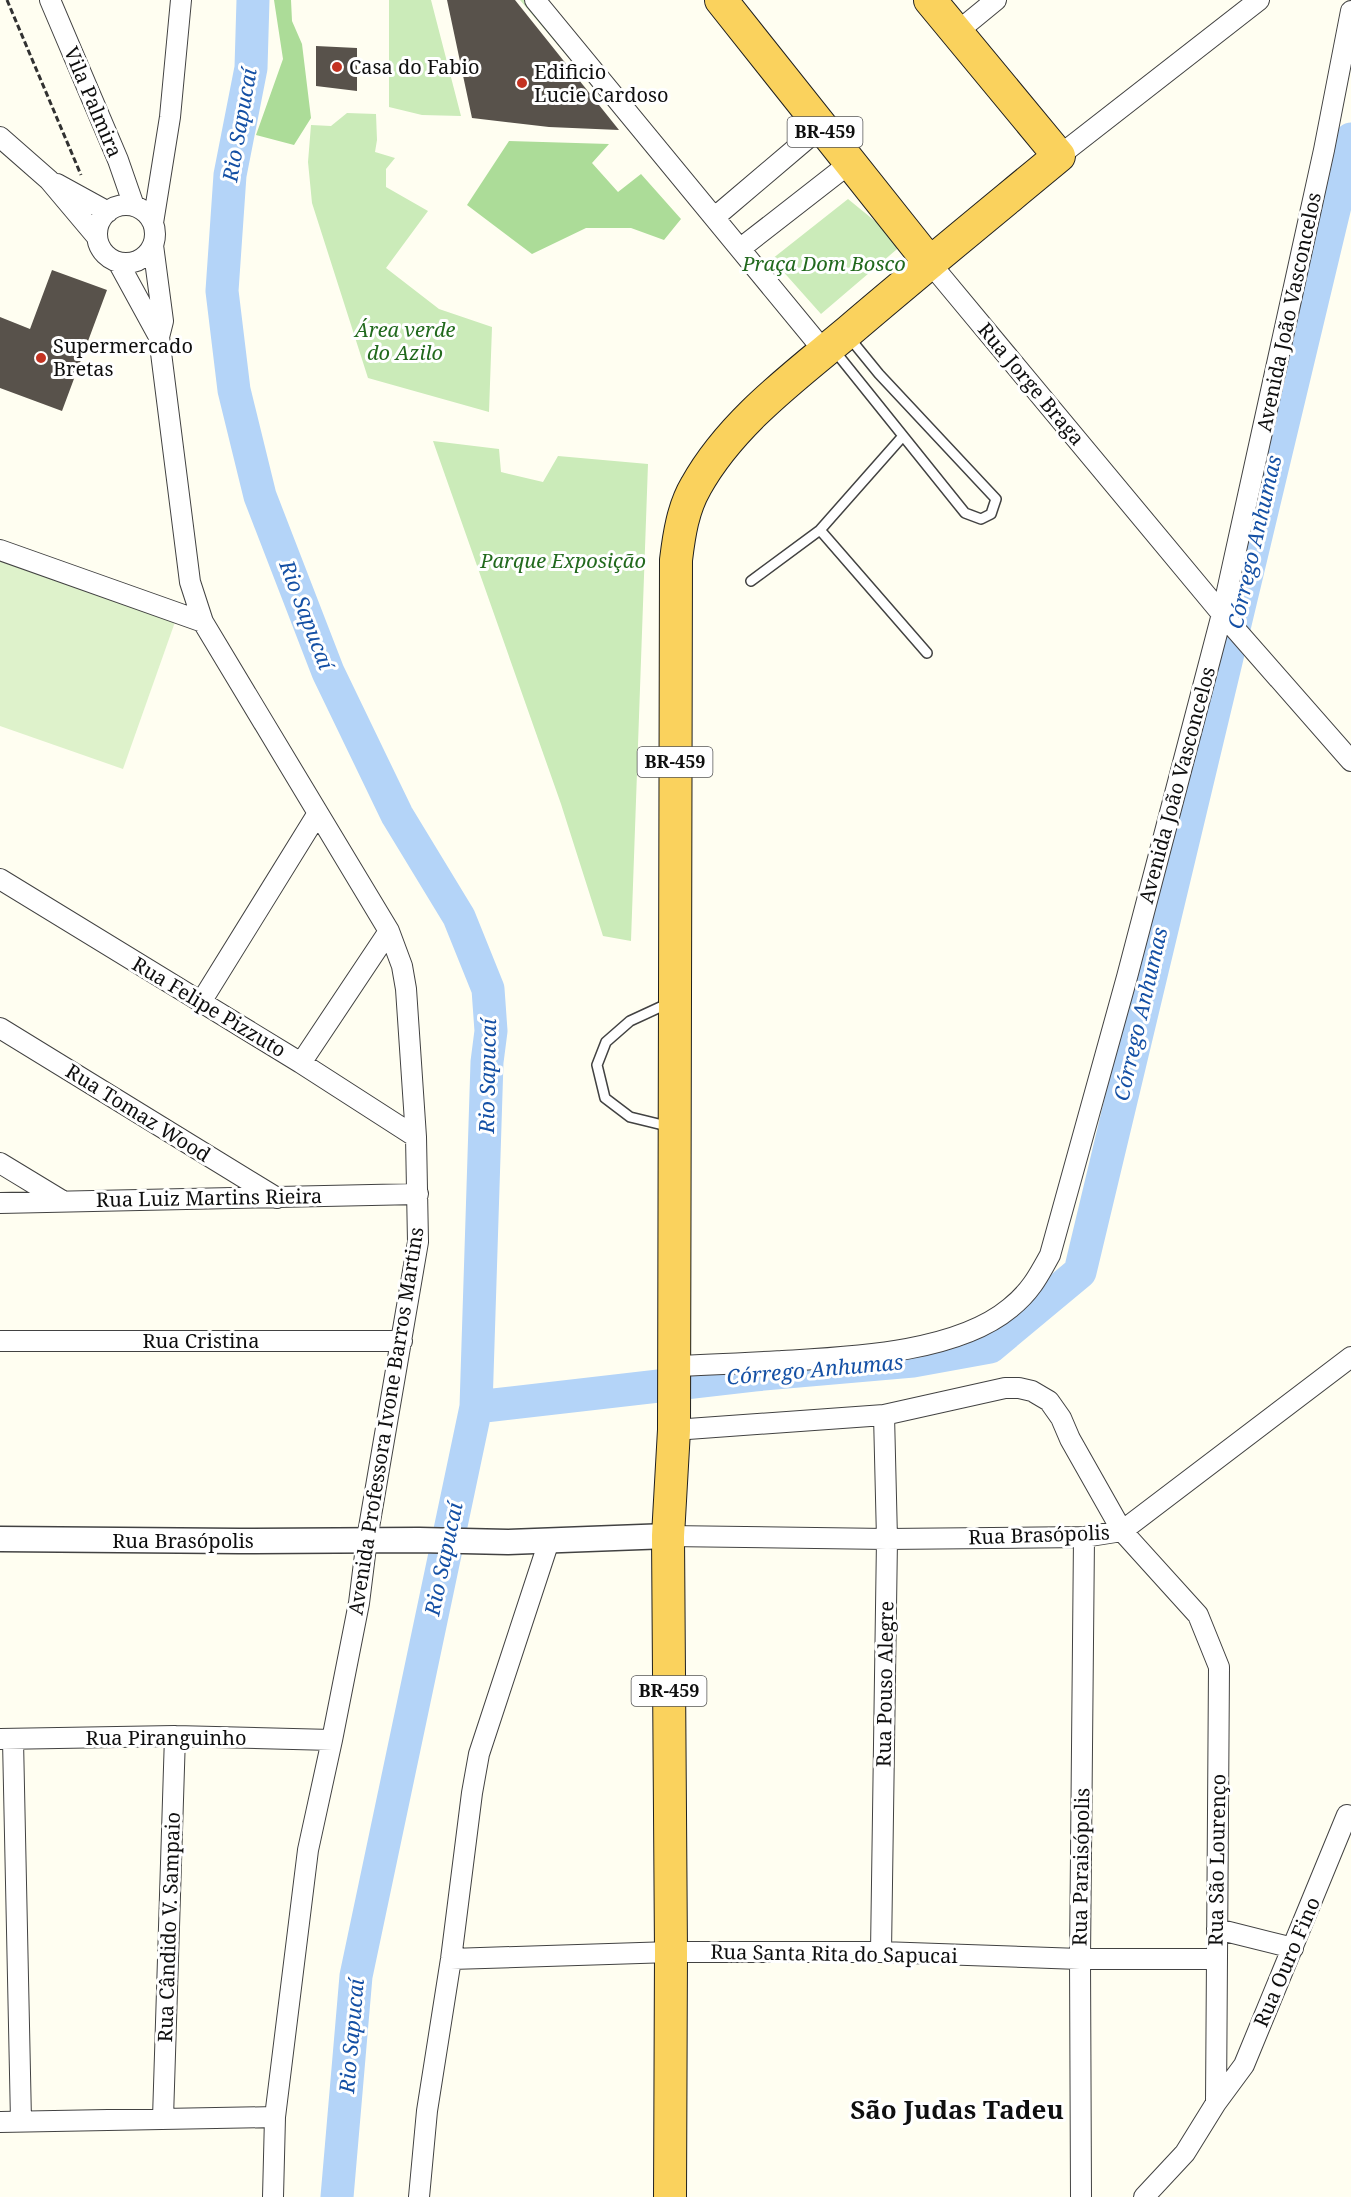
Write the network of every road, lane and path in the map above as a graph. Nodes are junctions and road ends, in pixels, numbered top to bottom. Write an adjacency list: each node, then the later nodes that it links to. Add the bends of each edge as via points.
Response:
1 (7, 0): 17 (path)
2 (50, 0): 16 (street, Vila Palmira)
3 (181, 0): 19 (street, via 170,117)
4 (535, 0): 18 (street)
5 (721, 0): 11 (highway, Rua Jorge Braga / BR-459)
6 (930, 0): 10 (highway)
7 (996, 0): 10 (street)
8 (1258, 0): 13 (street)
9 (1351, 11): 31 (street, Avenida João Vasconcelos)
10 (957, 32): 13 (highway)
11 (821, 127): 14 (highway, Rua Jorge Braga / BR-459); 18 (street)
12 (0, 137): 15 (street)
13 (1059, 156): 24 (highway, BR-459)
14 (850, 163): 22 (street); 24 (highway, Rua Jorge Braga / BR-459)
15 (49, 180): 17 (street); 20 (street)
16 (134, 206): 17 (street); 19 (street)
17 (100, 207): 20 (street)
18 (715, 217): 22 (street)
19 (153, 223): 21 (street)
20 (97, 237): 23 (street, via 107,256)
21 (153, 245): 23 (street, via 142,258); 25 (street, Avenida Professora Ivone Barros Martins, via 163,321)
22 (741, 248): 26 (street)
23 (118, 262): 25 (street, Avenida Professora Ivone Barros Martins)
24 (930, 263): 26 (highway, BR-459); 31 (street, Rua Jorge Braga)
25 (159, 336): 32 (street, Avenida Professora Ivone Barros Martins, via 190,582)
26 (834, 343): 27 (lane); 27 (lane, via 879,374 996,499 991,514 981,519 965,513); 38 (highway, BR-459, via 756,410 714,458 695,487 683,518 676,560)
27 (903, 436): 28 (lane)
28 (820, 530): 30 (lane); 33 (lane)
29 (0, 550): 32 (street)
30 (751, 581)
31 (1224, 615): 34 (street, Rua Jorge Braga); 52 (street, Avenida João Vasconcelos, via 1050,1255 1033,1286 1008,1310 977,1328 936,1343 862,1357)
32 (203, 622): 35 (street, Avenida Professora Ivone Barros Martins)
33 (927, 653)
34 (1351, 761)
35 (318, 813): 37 (street, Avenida Professora Ivone Barros Martins); 39 (street)
36 (0, 879): 39 (street, Rua Felipe Pizzuto)
37 (389, 931): 41 (street); 43 (street, Avenida Professora Ivone Barros Martins, via 406,989)
38 (674, 1001): 42 (highway, BR-459); 42 (lane, via 630,1021 606,1042 597,1065 604,1098 630,1117)
39 (201, 1002): 41 (street, Rua Felipe Pizzuto)
40 (0, 1028): 46 (street, Rua Tomaz Wood)
41 (301, 1063): 43 (street, Rua Felipe Pizzuto)
42 (674, 1127): 52 (highway, BR-459)
43 (416, 1137): 45 (street, Avenida Professora Ivone Barros Martins)
44 (0, 1163): 47 (street)
45 (418, 1194): 46 (street, Rua Luiz Martins Rieira); 50 (street, Avenida Professora Ivone Barros Martins, via 418,1242)
46 (277, 1198): 47 (street, Rua Luiz Martins Rieira)
47 (61, 1200): 48 (street, Rua Luiz Martins Rieira)
48 (0, 1203)
49 (0, 1341): 50 (street, Rua Cristina)
50 (402, 1341): 59 (street, Avenida Professora Ivone Barros Martins)
51 (1351, 1357): 55 (street, Rua Brasópolis)
52 (674, 1372): 54 (highway, BR-459)
53 (884, 1415): 54 (street, Rua São Lourenço); 55 (street, Rua São Lourenço, via 1005,1388 1032,1391 1048,1401 1062,1418); 60 (street, Rua Pouso Alegre)
54 (674, 1422): 56 (highway, BR-459)
55 (1122, 1531): 57 (street, Rua Brasópolis); 67 (street, Rua São Lourenço, via 1198,1615 1220,1667)
56 (668, 1536): 60 (street, Rua Brasópolis); 61 (street, Rua Brasópolis); 69 (highway, BR-459)
57 (1084, 1537): 60 (street, Rua Brasópolis); 72 (street, Rua Paraisópolis)
58 (0, 1539): 59 (street, Rua Brasópolis)
59 (367, 1539): 61 (street, Rua Brasópolis); 64 (street, Avenida Professora Ivone Barros Martins, via 359,1603)
60 (887, 1539): 70 (street, Rua Pouso Alegre)
61 (549, 1541): 71 (street, via 479,1754)
62 (175, 1736): 63 (street, Rua Piranguinho); 64 (street, Rua Piranguinho); 76 (street, Rua Cândido V. Sampaio)
63 (6, 1739): 66 (street)
64 (332, 1740): 75 (street, Avenida Professora Ivone Barros Martins, via 308,1850)
65 (1347, 1815): 68 (street, Rua Ouro Fino)
66 (8, 1905): 78 (street)
67 (1217, 1929): 68 (street); 73 (street, Rua São Lourenço)
68 (1293, 1948): 74 (street, Rua Ouro Fino, via 1244,2065)
69 (671, 1952): 70 (street, Rua Santa Rita do Sapucai); 71 (street, Rua Santa Rita do Sapucai); 81 (highway, BR-459)
70 (881, 1952): 72 (street, Rua Santa Rita do Sapucai)
71 (451, 1959): 80 (street, via 427,2111)
72 (1080, 1959): 73 (street, Rua Santa Rita do Sapucai); 82 (street, Rua Paraisópolis)
73 (1216, 1959): 74 (street, Rua São Lourenço)
74 (1216, 2103): 83 (street, via 1185,2153)
75 (275, 2117): 76 (street); 79 (street, Avenida Professora Ivone Barros Martins)
76 (163, 2118): 78 (street)
77 (0, 2121): 78 (street)
78 (21, 2121)
79 (273, 2197)
80 (419, 2197)
81 (670, 2197)
82 (1081, 2197)
83 (1144, 2197)

